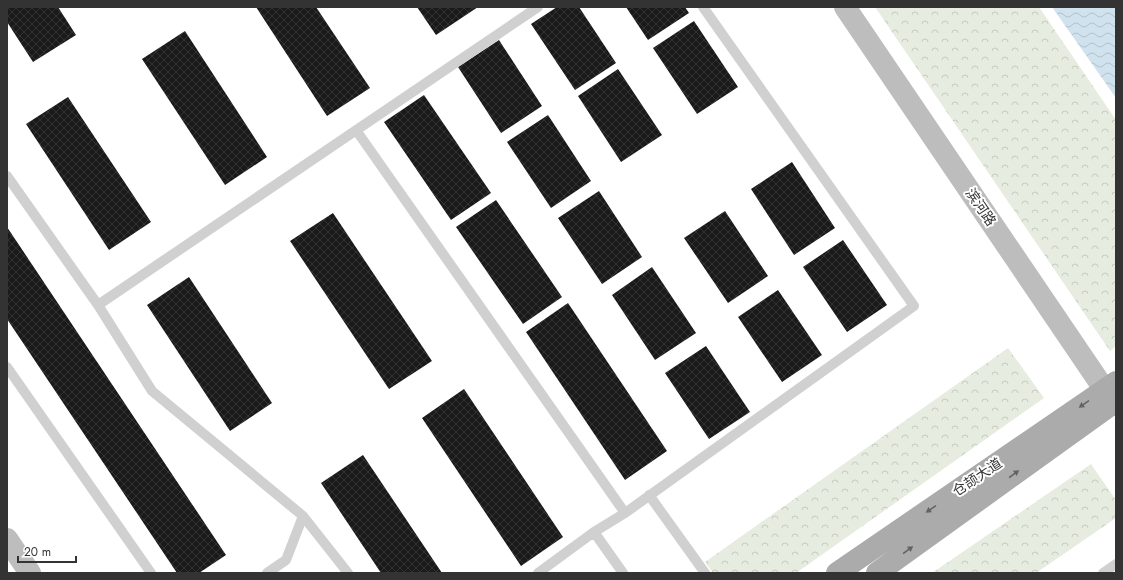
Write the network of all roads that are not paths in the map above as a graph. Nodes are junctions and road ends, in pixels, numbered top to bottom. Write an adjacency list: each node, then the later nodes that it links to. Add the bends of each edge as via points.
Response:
1 (538, 7): 4 (lane)
2 (704, 7): 9 (lane, via 914,306)
3 (845, 7): 8 (street, 滨河路)
4 (356, 130): 6 (lane); 10 (lane)
5 (7, 176): 6 (lane)
6 (98, 305): 11 (lane, via 152,391)
7 (7, 367): 17 (lane)
8 (1113, 396): 15 (main road, 仓颉大道)
9 (649, 495): 10 (lane); 22 (lane)
10 (624, 513): 12 (lane)
11 (303, 516): 18 (lane, via 286,560); 19 (lane)
12 (594, 532): 20 (lane); 21 (lane)
13 (7, 539): 16 (street)
14 (1116, 564): 24 (lane)
15 (873, 567): 23 (main road, 仓颉大道)
16 (30, 573)
17 (151, 573)
18 (267, 573)
19 (348, 573)
20 (538, 573)
21 (623, 573)
22 (705, 573)
23 (837, 573)
24 (1103, 573)

